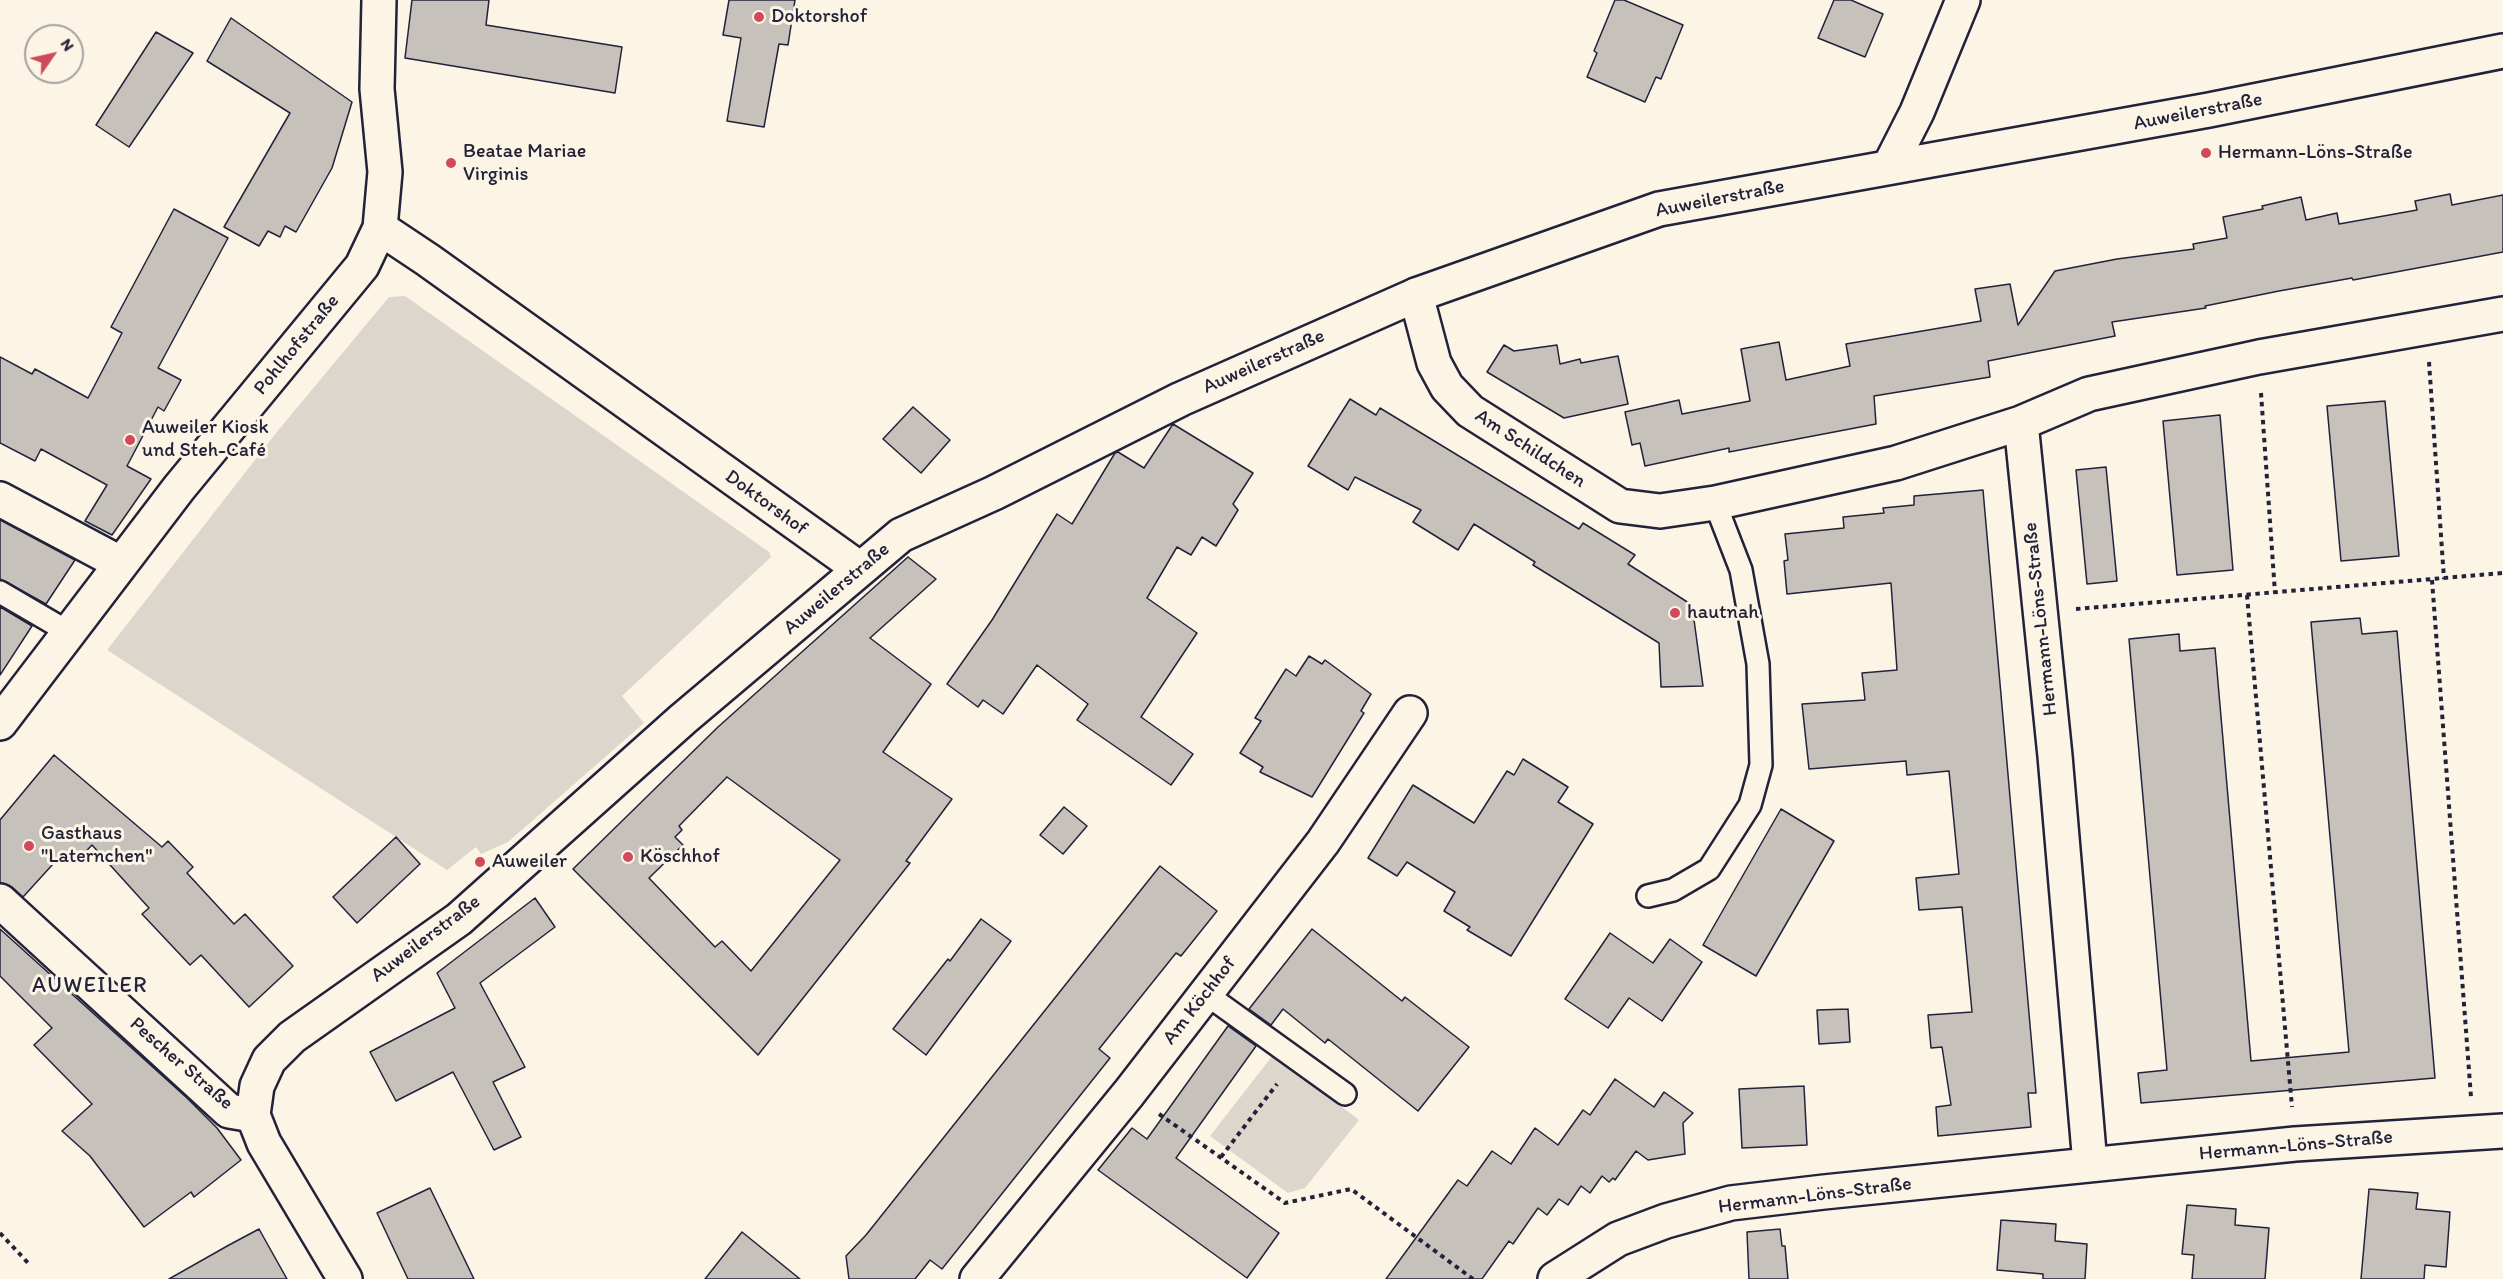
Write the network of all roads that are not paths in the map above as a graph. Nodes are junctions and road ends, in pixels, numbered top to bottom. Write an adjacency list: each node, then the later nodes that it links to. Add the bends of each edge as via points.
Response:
1 (379, 0): 5 (street, Pohlhofstraße, via 377,89 386,172)
2 (1963, 0): 4 (street, via 1917,112)
3 (2503, 51): 4 (street, Auweilerstraße, via 2209,110)
4 (1888, 167): 6 (street, Auweilerstraße, via 1659,208)
5 (380, 228): 11 (street, Pohlhofstraße, via 362,266); 12 (street, Doktorshof)
6 (1416, 295): 10 (street, Am Schildchen, via 1434,363 1447,387 1470,411 1620,506 1660,511); 12 (street, Auweilerstraße, via 1181,399 901,535)
7 (2503, 314): 8 (street, via 2259,357 2089,394)
8 (2022, 423): 10 (street, Am Schildchen, via 1896,463); 23 (street, Hermann-Löns-Straße)
9 (0, 499): 11 (street)
10 (1715, 503): 17 (lane, via 1741,570 1756,654 1761,765 1750,805 1709,869 1673,890)
11 (120, 563): 14 (street, Pohlhofstraße)
12 (860, 568): 21 (street, Auweilerstraße, via 459,919 292,1037 269,1060 257,1086)
13 (0, 592): 14 (lane)
14 (70, 633): 16 (street, Pohlhofstraße)
15 (1410, 713): 19 (street, Am Köchhof, via 1323,842)
16 (0, 721)
17 (1648, 896)
18 (0, 901): 21 (street, Pescher Straße, via 229,1111)
19 (1206, 994): 20 (lane); 26 (street, Am Köchhof)
20 (1345, 1094)
21 (253, 1115): 25 (street, Pescher Straße, via 264,1143)
22 (2488, 1132): 23 (street, Hermann-Löns-Straße, via 2295,1144)
23 (2090, 1164): 24 (street, Hermann-Löns-Straße, via 1731,1203 1618,1239)
24 (1562, 1277)
25 (345, 1279)
26 (977, 1279)

